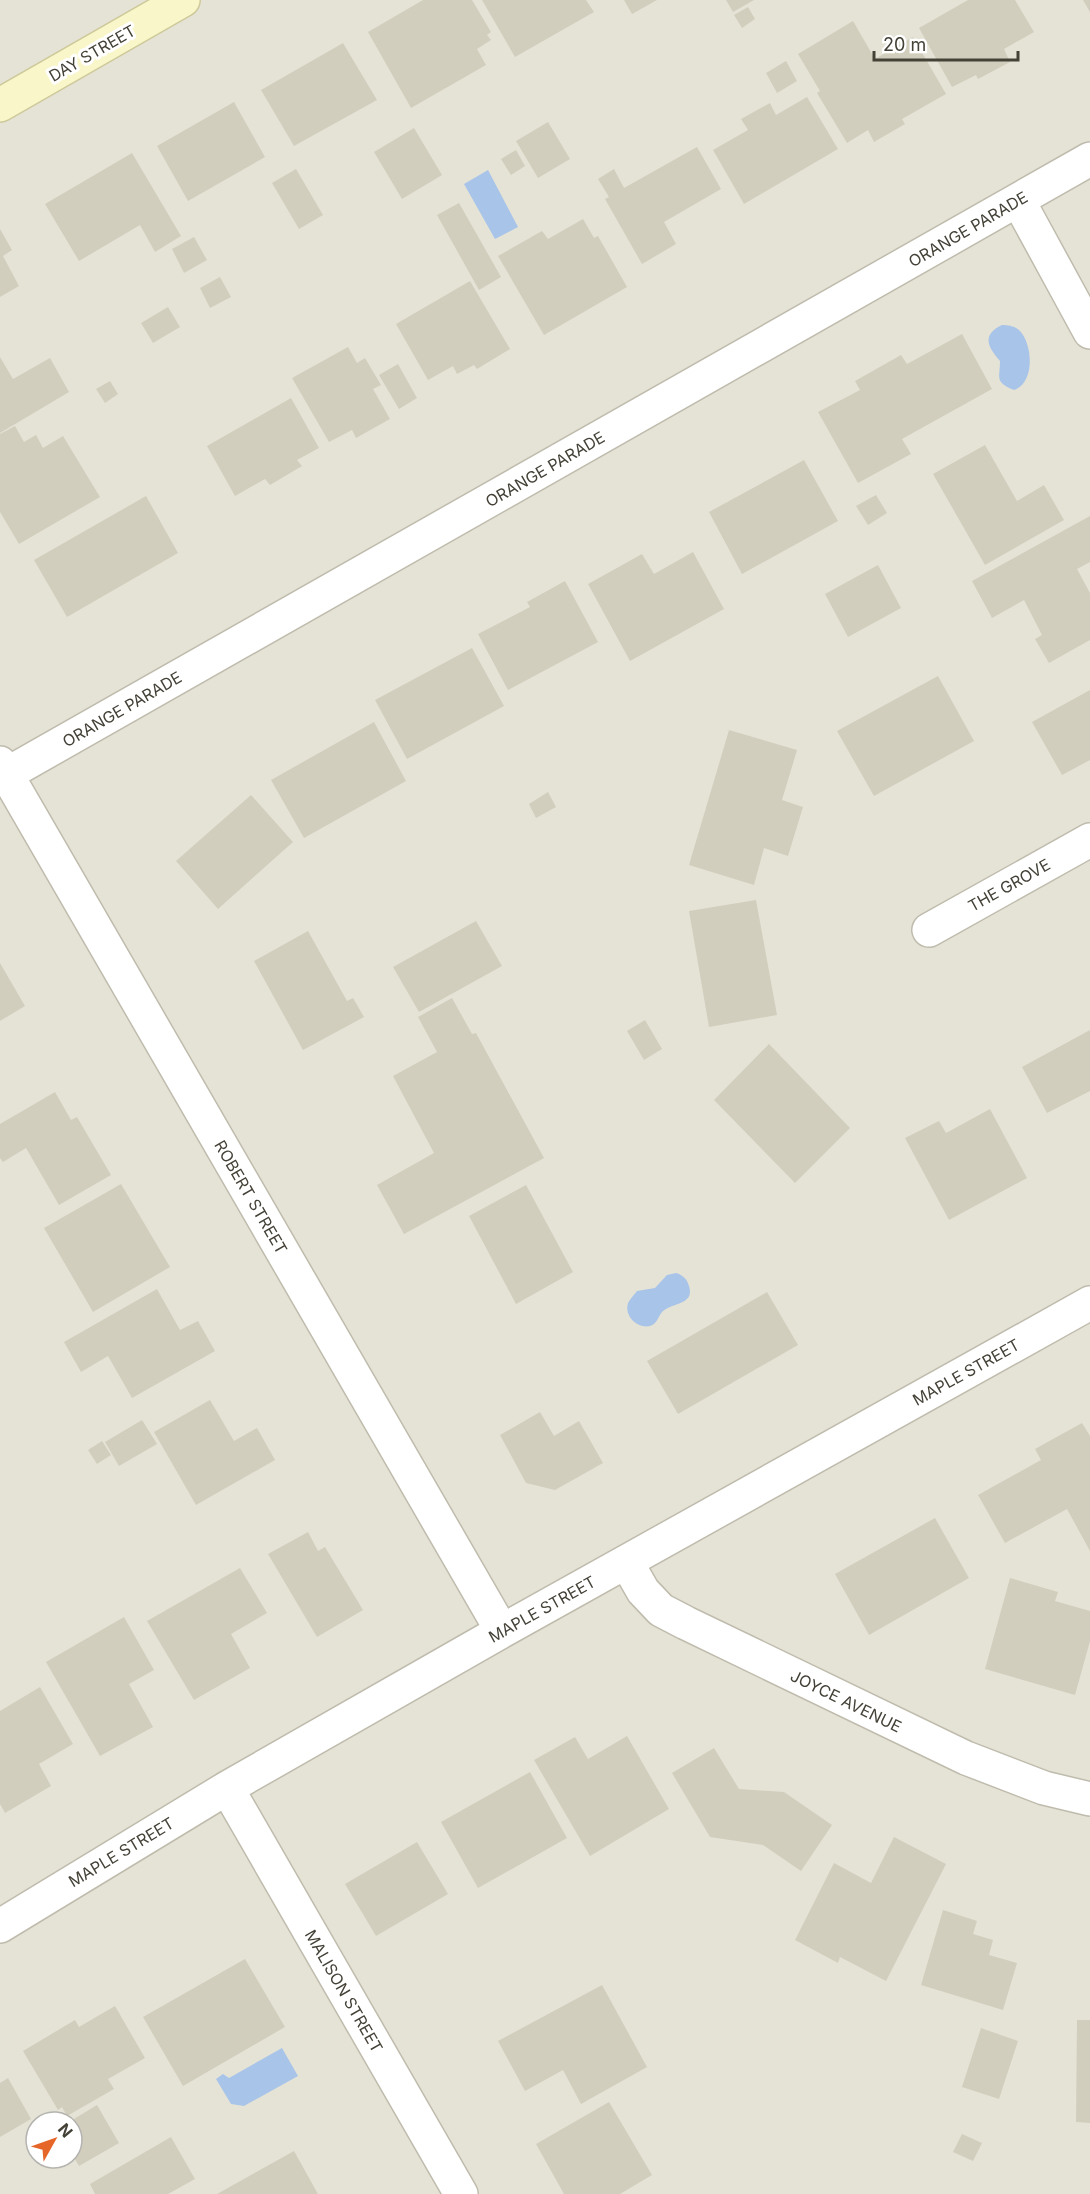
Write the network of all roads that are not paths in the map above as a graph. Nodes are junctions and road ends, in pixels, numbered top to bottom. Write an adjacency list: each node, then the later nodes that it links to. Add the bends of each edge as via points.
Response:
1 (183, 0): 2 (street, DAY STREET)
2 (0, 105)
3 (1090, 159): 4 (street, ORANGE PARADE)
4 (1018, 200): 5 (street); 6 (street, ORANGE PARADE)
5 (1090, 332)
6 (2, 772): 11 (street, ROBERT STREET)
7 (1090, 840): 8 (street, THE GROVE)
8 (929, 930)
9 (1090, 1303): 10 (street, MAPLE STREET)
10 (627, 1563): 11 (street, MAPLE STREET); 13 (street, JOYCE AVENUE, via 660,1610 966,1758 1044,1788)
11 (502, 1631): 12 (street, MAPLE STREET)
12 (226, 1788): 14 (street, MAPLE STREET); 15 (street, MALISON STREET)
13 (1090, 1799)
14 (0, 1926)
15 (461, 2194)

